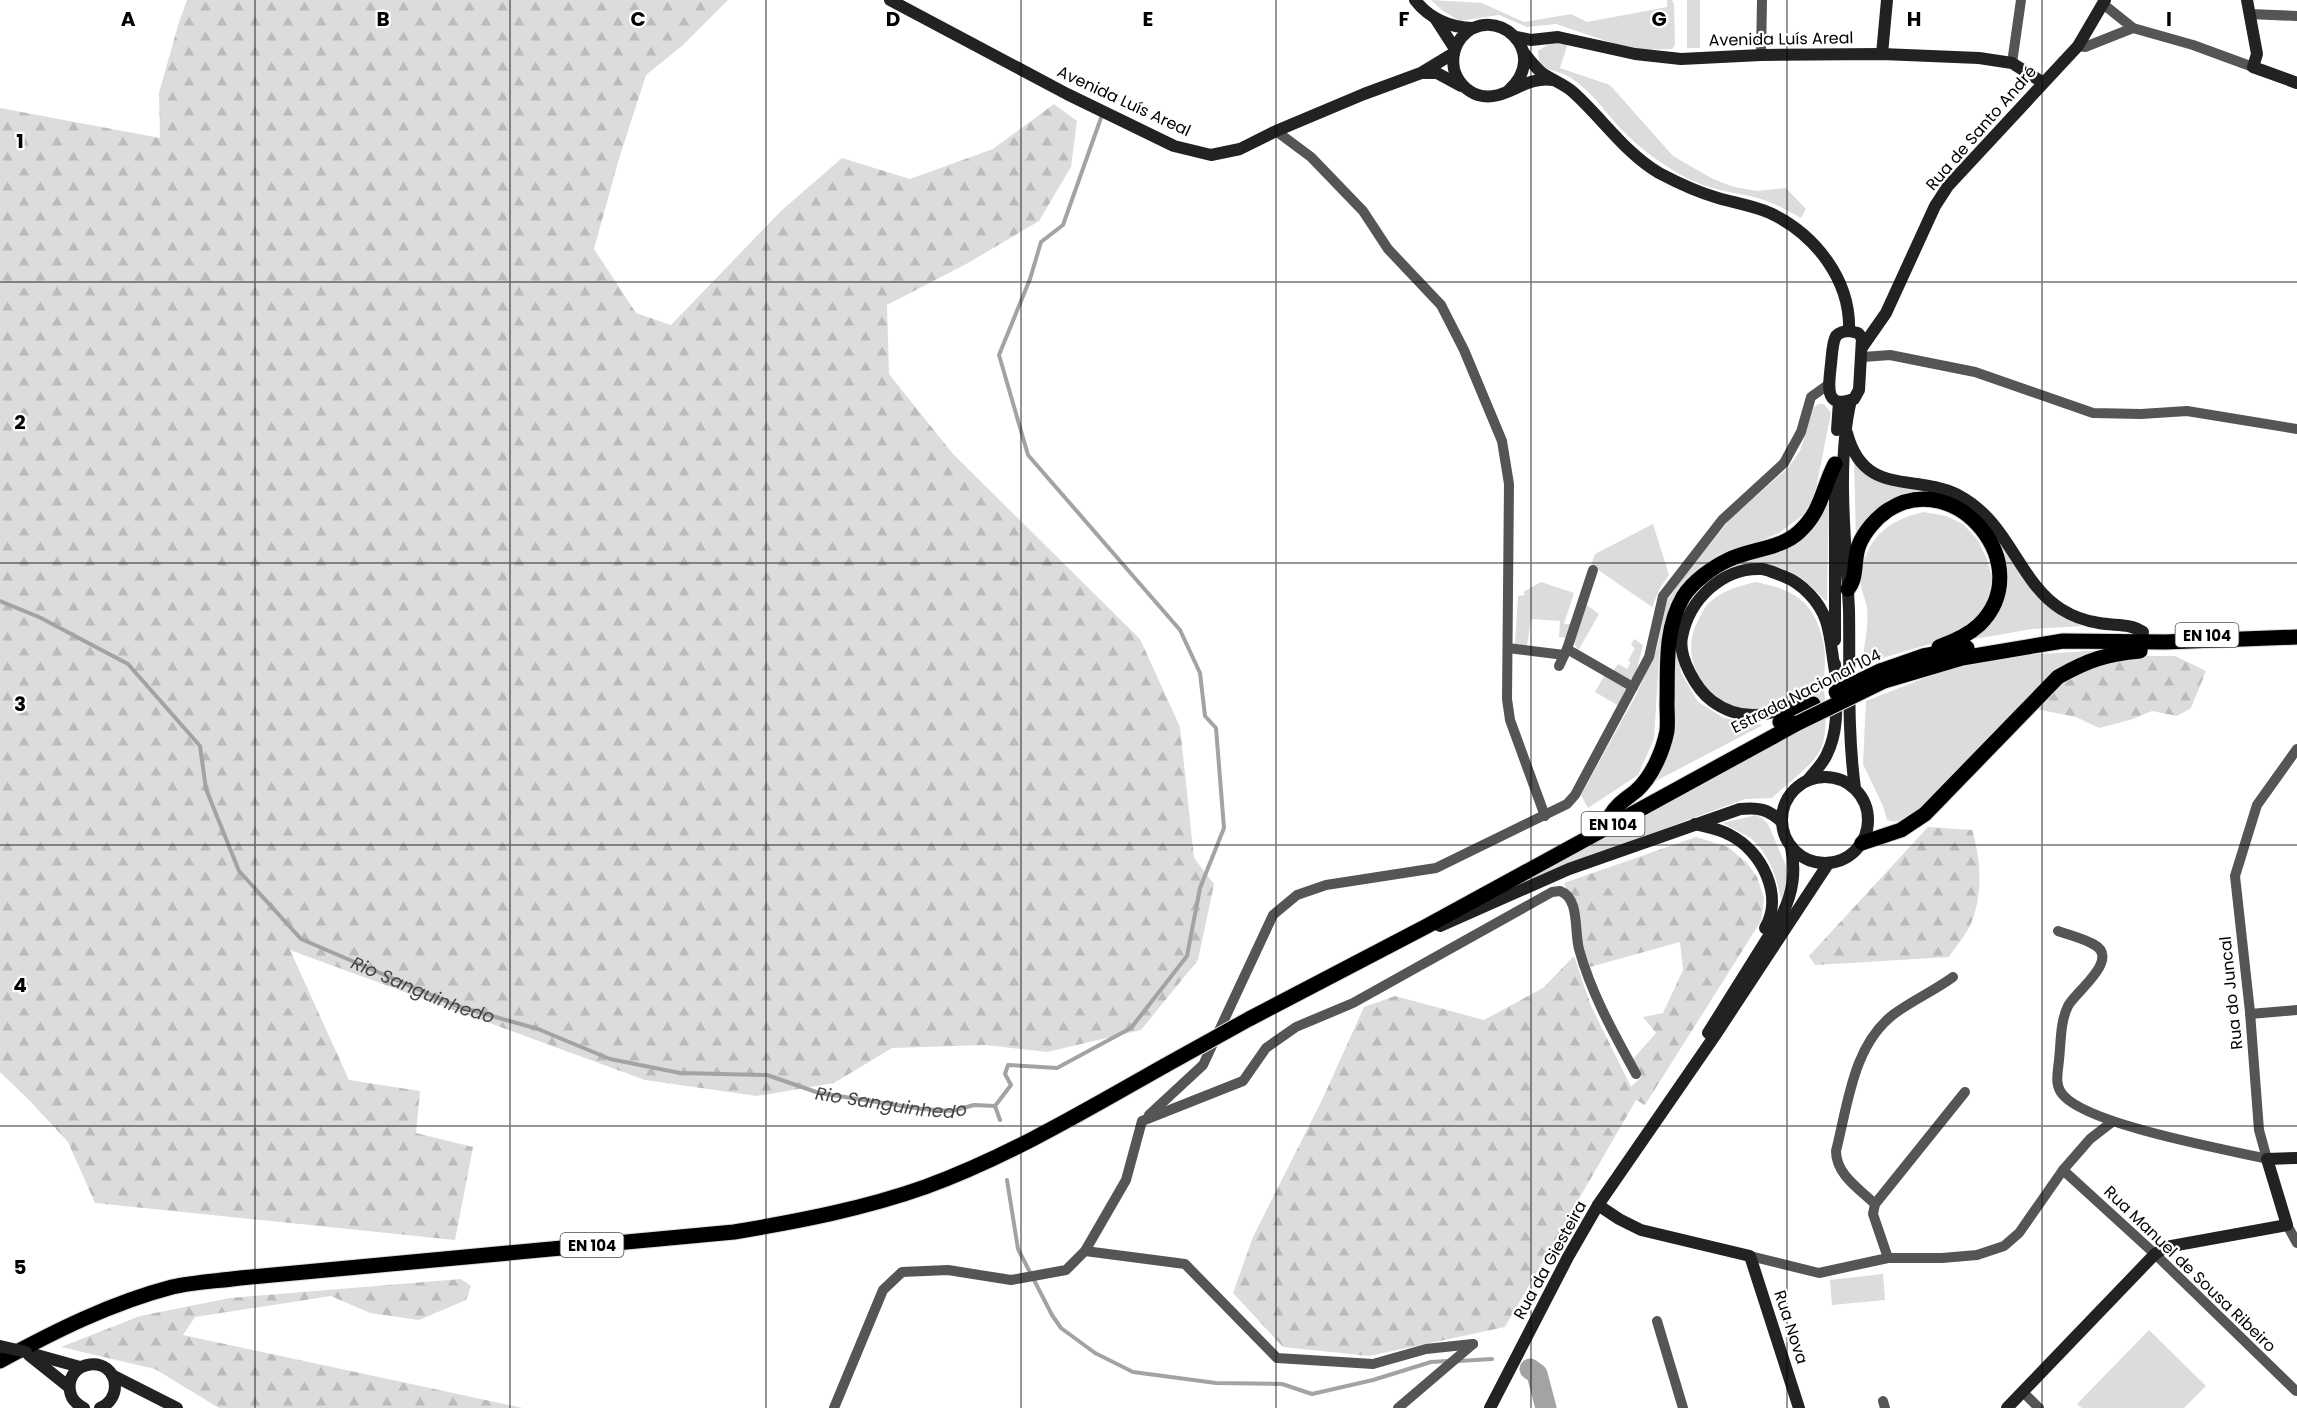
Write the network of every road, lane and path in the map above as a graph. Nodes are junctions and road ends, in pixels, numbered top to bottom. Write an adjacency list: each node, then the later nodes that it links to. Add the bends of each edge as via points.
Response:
1 (890, 0): 27 (main road, Avenida Luís Areal, via 1174,146 1211,155 1240,149)
2 (1415, 0): 10 (main road)
3 (1762, 0): 18 (street)
4 (1887, 0): 17 (main road)
5 (2021, 0): 19 (street)
6 (2247, 0): 8 (main road)
7 (2104, 2): 12 (street); 14 (main road, Rua de Santo André)
8 (2249, 14): 9 (street); 20 (main road, via 2257,54)
9 (2297, 16)
10 (1435, 17): 11 (main road, via 1452,26); 15 (main road)
11 (1473, 28): 13 (main road, via 1497,25); 15 (main road)
12 (2133, 28): 14 (street, via 2085,47); 20 (street)
13 (1517, 37): 16 (main road); 18 (main road, Avenida Luís Areal, via 1558,37 1635,54 1681,59)
14 (2078, 46): 23 (main road, Rua de Santo André)
15 (1454, 51): 21 (main road, Avenida Luís Areal); 25 (main road, via 1455,72)
16 (1524, 52): 22 (main road, via 1536,67); 26 (main road, via 1522,74)
17 (1882, 54): 18 (main road, Avenida Luís Areal); 19 (main road, Avenida Luís Areal)
18 (1761, 55)
19 (2012, 63): 23 (main road, Avenida Luís Areal)
20 (2253, 67): 24 (main road)
21 (1421, 73): 25 (main road, via 1437,73); 27 (main road, Avenida Luís Areal)
22 (1557, 81): 26 (main road, via 1531,81); 29 (main road, via 1657,172 1686,187 1768,212 1805,236 1834,271)
23 (2042, 82): 28 (main road, Rua de Santo André, via 1948,186)
24 (2297, 83)
25 (1464, 87): 26 (main road, via 1486,97)
26 (1508, 91)
27 (1276, 130): 42 (street, via 1311,157 1363,211 1388,249 1441,305 1464,350 1502,441 1509,484)
28 (1882, 320): 29 (main road); 30 (main road, Rua de Santo André)
29 (1854, 332): 30 (main road, via 1863,338); 31 (main road, via 1841,332 1835,337)
30 (1863, 352): 32 (main road, via 1859,390 1854,399); 34 (street, via 1975,372 2093,413 2187,411)
31 (1830, 384): 32 (main road, via 1832,398); 48 (street, via 1811,397 1802,432 1784,463 1722,520 1663,596 1649,657)
32 (1845, 401): 33 (main road); 35 (main road)
33 (1845, 425): 37 (main road); 38 (main road, via 1854,453 1872,473 1888,480 1936,487 1958,495 1980,510 2001,531 2034,582 2060,609 2100,623 2135,626)
34 (2297, 429)
35 (1835, 464): 46 (main road); 54 (main road, via 1813,517 1798,534 1728,560 1698,580 1684,595 1669,637 1666,731 1653,770 1638,790 1616,805)
36 (1593, 570): 43 (street)
37 (1848, 589): 44 (main road, via 1853,582 1858,546 1869,528 1888,510 1911,501 1934,501 1951,505 1973,518 1989,537 1997,559 2000,579 1993,606 1962,637); 52 (main road, via 1851,765)
38 (2143, 632): 40 (main road, Estrada Nacional 104 / EN 104); 44 (main road, Estrada Nacional 104 / EN 104, via 2061,634)
39 (2297, 637): 40 (main road, EN 104)
40 (2271, 638): 41 (main road, Estrada Nacional 104 / EN 104)
41 (2165, 642): 47 (main road, Estrada Nacional 104 / EN 104, via 2063,641); 57 (main road, via 2157,649 2109,654 2058,678 1925,814 1901,830)
42 (1508, 648): 43 (street); 53 (street, via 1510,720)
43 (1566, 652): 45 (street); 48 (street)
44 (1923, 656): 47 (main road, Estrada Nacional 104 / EN 104)
45 (1559, 666)
46 (1835, 671): 49 (main road, via 1826,622 1807,591 1791,579 1764,569 1726,576 1708,589 1691,611 1681,639 1687,669 1701,693 1724,710 1755,716 1781,711 1806,700); 51 (main road, via 1837,715 1833,736 1827,755)
47 (1882, 676): 49 (main road, Estrada Nacional 104 / EN 104, bridge); 60 (main road, Estrada Nacional 104 / EN 104, bridge)
48 (1633, 687): 53 (street, via 1575,795)
49 (1813, 704): 54 (main road, Estrada Nacional 104 / EN 104)
50 (2297, 749): 66 (street, Rua do Juncal, via 2257,805 2235,876)
51 (1807, 781): 52 (main road, via 1832,777); 55 (main road, via 1788,797)
52 (1855, 788): 57 (main road, via 1868,814)
53 (1545, 816): 69 (street, via 1436,868 1326,885 1297,895 1273,915 1203,1065)
54 (1610, 816): 63 (main road, Estrada Nacional 104 / EN 104)
55 (1782, 822): 56 (main road, via 1773,813 1757,807); 58 (main road)
56 (1695, 824): 60 (main road, via 1569,869 1435,928); 64 (main road, via 1730,834 1757,856 1773,895 1771,918 1727,990)
57 (1862, 843): 59 (main road, via 1847,857)
58 (1791, 847): 59 (main road, via 1814,862); 64 (main road, via 1794,864 1790,898)
59 (1828, 864): 71 (main road)
60 (1427, 926): 63 (main road, Estrada Nacional 104 / EN 104)
61 (2058, 931): 70 (street, via 2094,944 2102,960 2098,971 2068,1004 2056,1082 2063,1095)
62 (1953, 977): 75 (street, via 1875,1031 1859,1061 1836,1163)
63 (1320, 981): 85 (main road, EN 104, bridge, via 1050,1130 974,1167 874,1203 734,1232 252,1276 174,1287 111,1307 50,1333)
64 (1722, 1010): 71 (main road)
65 (2297, 1010): 66 (street)
66 (2250, 1014): 73 (street, Rua do Juncal, via 2259,1130)
67 (1636, 1074): 69 (street, via 1603,1013 1578,948 1572,903 1560,891 1353,1003 1296,1027 1266,1048 1243,1081)
68 (1965, 1092): 75 (street)
69 (1142, 1121): 79 (street, via 1126,1180)
70 (2112, 1122): 73 (street); 74 (street, via 2090,1139)
71 (1647, 1134): 76 (main road, Rua da Giesteira)
72 (2297, 1158): 73 (main road)
73 (2267, 1159): 77 (main road, Rua do Juncal)
74 (2063, 1170): 80 (street, Rua Manuel de Sousa Ribeiro); 82 (street, via 2019,1233 2004,1246 1977,1255)
75 (1875, 1204): 82 (street, via 1872,1214)
76 (1598, 1205): 81 (main road, via 1641,1230); 101 (main road, Rua da Giesteira)
77 (2287, 1225): 78 (street, Rua do Juncal); 80 (main road, via 2166,1247)
78 (2297, 1243)
79 (1085, 1251): 99 (street, via 1066,1270 1011,1280 948,1270 903,1272 883,1290); 100 (street, via 1185,1264 1277,1358 1373,1364 1426,1349 1473,1344)
80 (2154, 1254): 91 (street, Rua Manuel de Sousa Ribeiro); 92 (main road)
81 (1750, 1256): 82 (street, via 1819,1273); 103 (main road, Rua Nova)
82 (1888, 1258)
83 (1658, 1321): 102 (street)
84 (0, 1346): 86 (main road, bridge, via 26,1352)
85 (0, 1361)
86 (53, 1366): 87 (main road); 89 (main road)
87 (80, 1367): 88 (main road, via 95,1364); 89 (main road)
88 (112, 1375): 90 (main road); 93 (main road)
89 (69, 1387): 95 (main road, via 74,1402)
90 (141, 1390): 93 (main road); 94 (main road)
91 (2296, 1391)
92 (2022, 1392): 104 (main road); 105 (street)
93 (113, 1396): 96 (main road)
94 (154, 1396): 97 (main road); 98 (main road)
95 (84, 1408)
96 (102, 1408)
97 (164, 1408)
98 (177, 1408)
99 (834, 1408)
100 (1398, 1408)
101 (1490, 1408)
102 (1683, 1408)
103 (1799, 1408)
104 (2007, 1408)
105 (2039, 1408)

